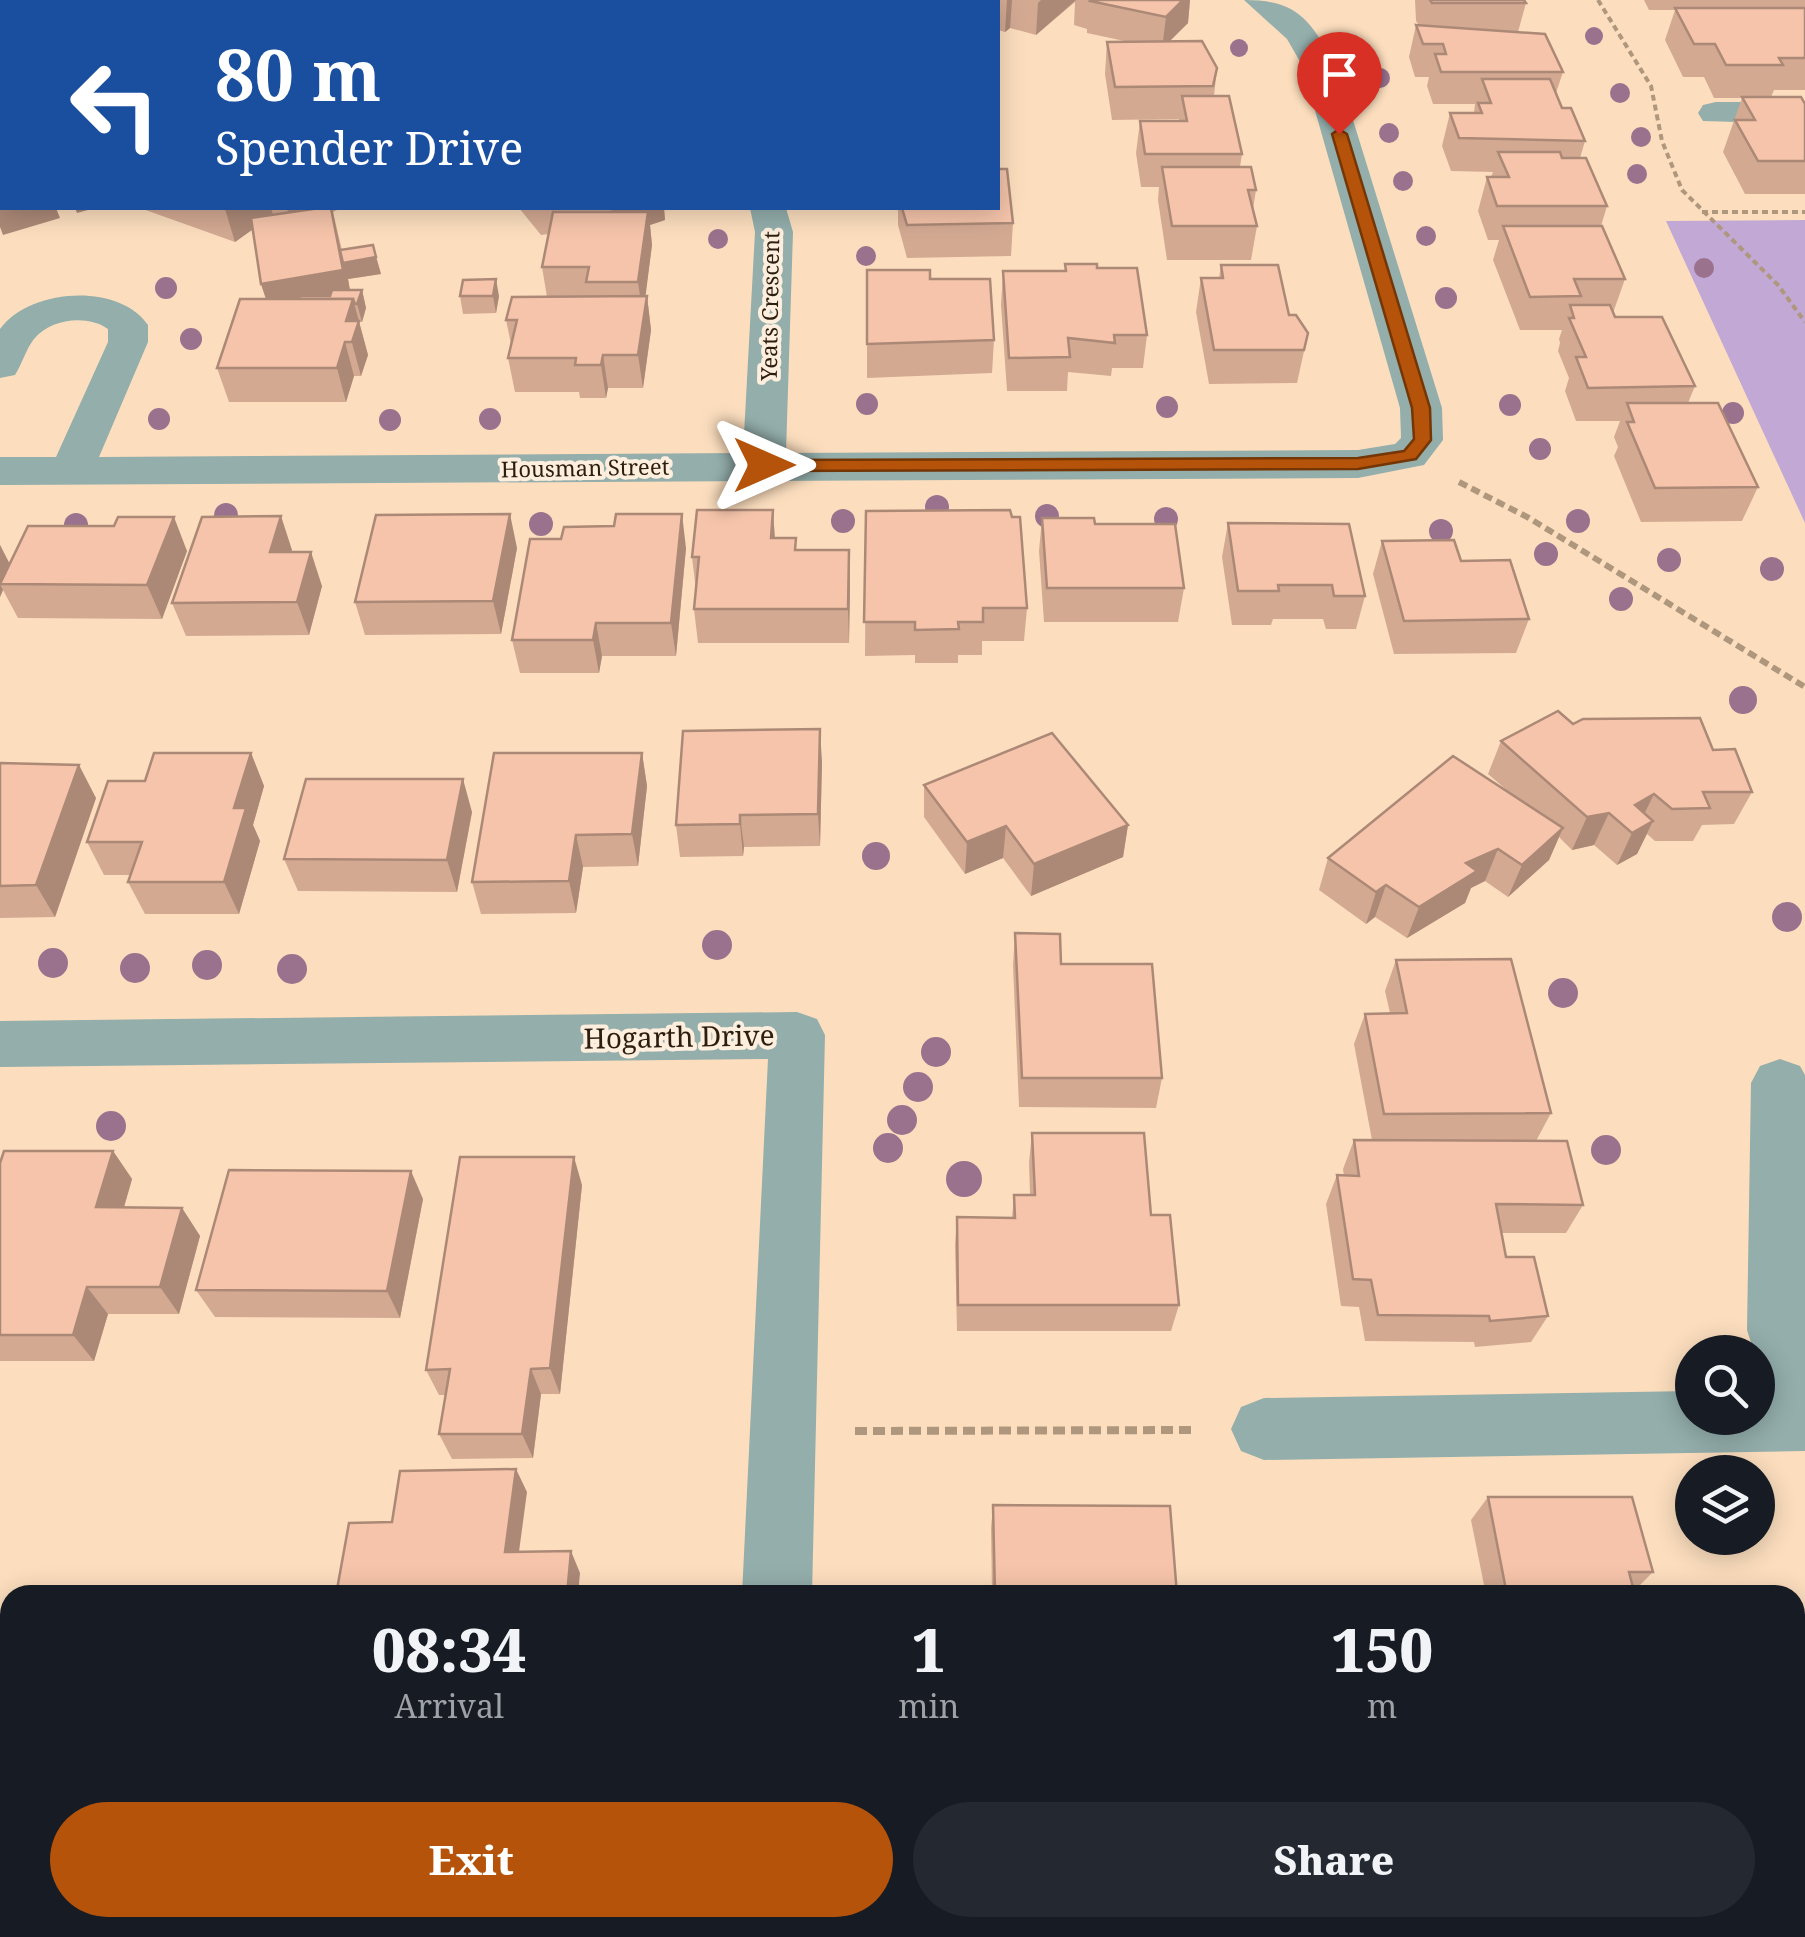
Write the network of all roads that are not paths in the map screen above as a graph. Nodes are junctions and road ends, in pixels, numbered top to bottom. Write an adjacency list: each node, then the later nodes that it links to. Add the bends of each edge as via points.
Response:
1 (1260, 0): 6 (street, Housman Street, via 1300,33 1319,65 1421,408 1422,440 1410,455 1358,464)
2 (1716, 113): 3 (street)
3 (1805, 113)
4 (768, 210): 6 (street, Yeats Crescent, via 774,249)
5 (0, 366): 8 (street, via 19,331 55,312 100,310 128,325 128,342)
6 (764, 465): 8 (street, Housman Street)
7 (0, 471): 8 (street, Housman Street)
8 (72, 471)
9 (0, 1044): 14 (street, Hogarth Drive, via 797,1034)
10 (1780, 1083): 11 (street, via 1780,1330)
11 (1805, 1410)
12 (1805, 1420): 13 (street)
13 (1264, 1430)
14 (777, 1585)

